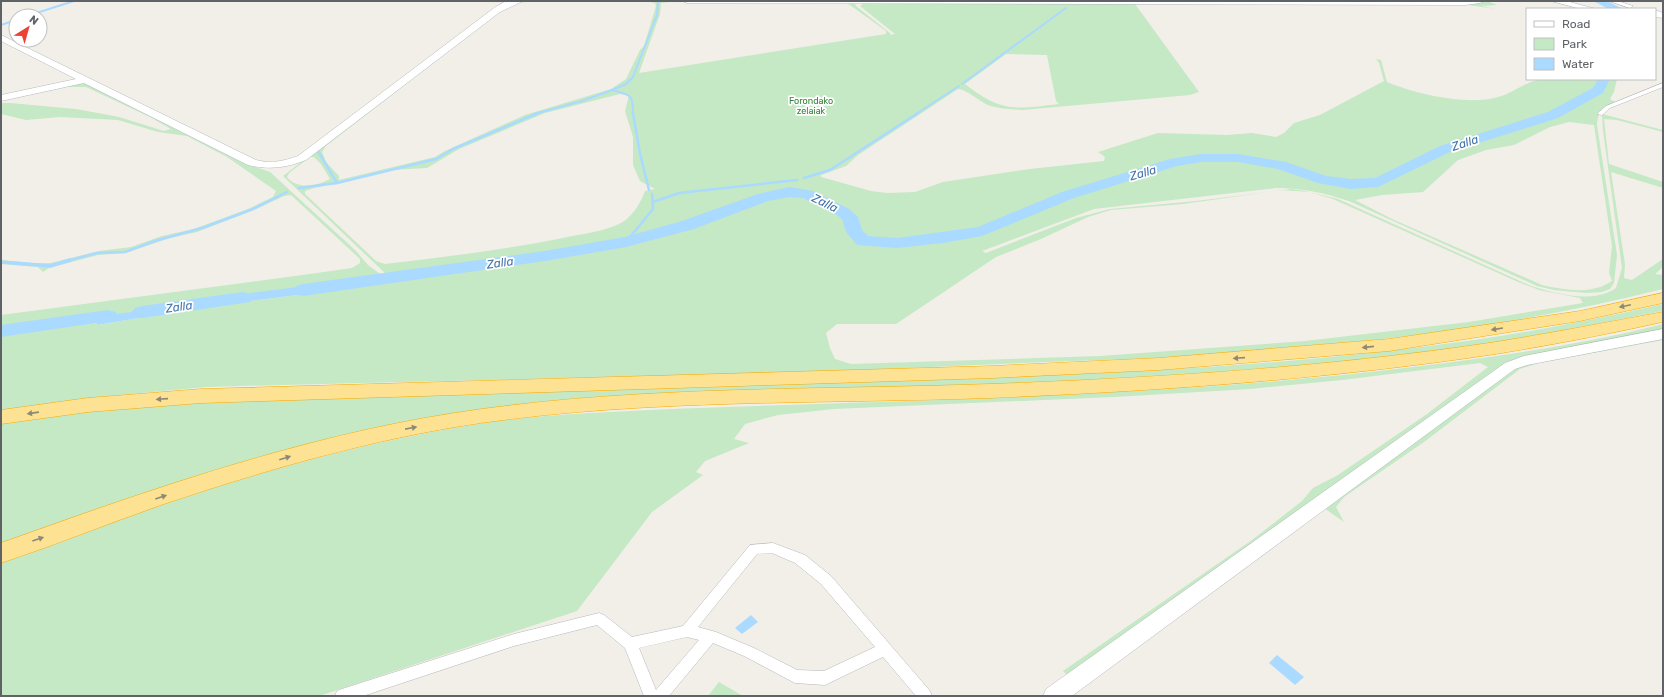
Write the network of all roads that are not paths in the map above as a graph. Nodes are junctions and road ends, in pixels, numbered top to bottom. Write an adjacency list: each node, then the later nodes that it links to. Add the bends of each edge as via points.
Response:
1 (518, 1): 11 (street, via 497,10 302,158 280,165 252,164)
2 (687, 1): 3 (street)
3 (1480, 1)
4 (1555, 1): 8 (street)
5 (1612, 1): 7 (street)
6 (1623, 1): 7 (street)
7 (1630, 6): 9 (street)
8 (1587, 8)
9 (1635, 8)
10 (1, 38): 11 (street)
11 (86, 80): 13 (street)
12 (1663, 85): 14 (street, via 1608,107)
13 (1, 98)
14 (1600, 114)
15 (1663, 298): 18 (highway, one-way to 18, via 1580,316 1397,344 1301,354 992,372 201,396 88,405)
16 (1663, 317): 19 (highway, one-way to 16, via 189,488 287,458 352,441 464,419 534,409 596,404 1006,390 1304,372 1498,348)
17 (1663, 334): 28 (street, via 1524,361 1510,366)
18 (1, 417)
19 (1, 553)
20 (687, 631): 21 (street); 22 (street); 23 (street, via 754,549 773,548 800,559 826,580)
21 (711, 636): 23 (street, via 795,676 826,678); 26 (street)
22 (630, 644): 24 (street, via 599,619 514,640); 25 (street)
23 (885, 649): 27 (street)
24 (349, 695)
25 (651, 696)
26 (660, 696)
27 (925, 696)
28 (1054, 696)

